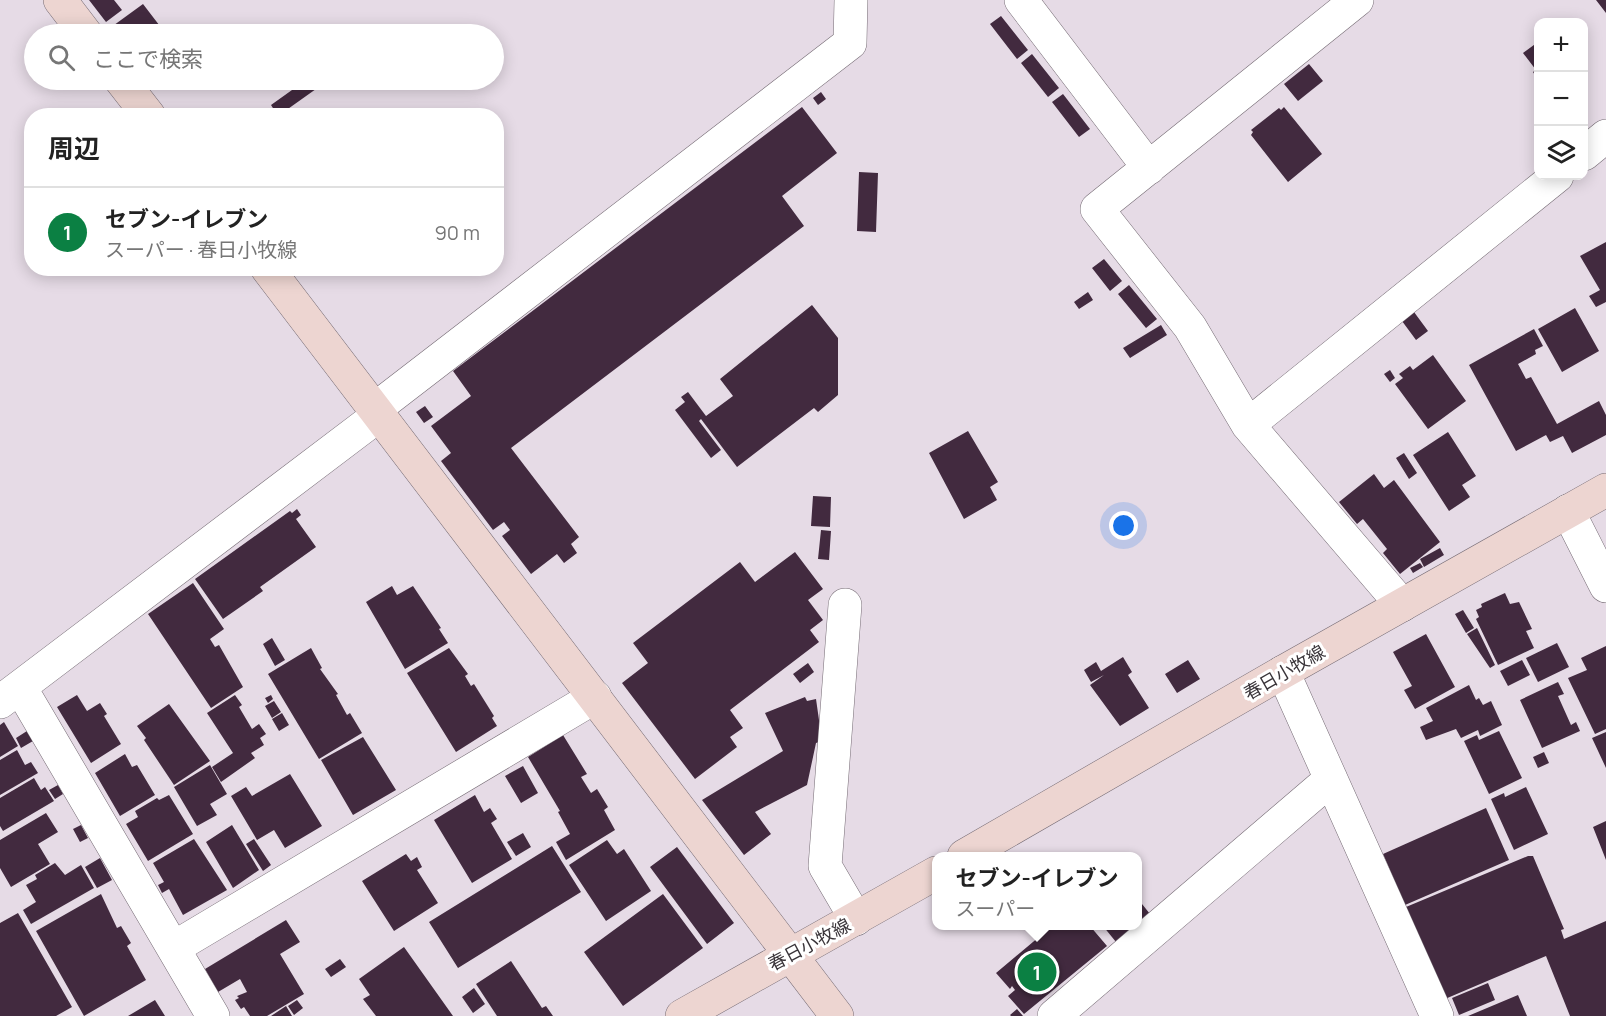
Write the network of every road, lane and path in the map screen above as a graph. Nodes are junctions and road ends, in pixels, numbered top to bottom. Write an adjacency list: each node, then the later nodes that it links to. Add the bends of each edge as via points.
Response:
1 (60, 0): 5 (main road)
2 (851, 0): 13 (street, via 850,43)
3 (1021, 0): 10 (street)
4 (1357, 0): 10 (street)
5 (78, 24)
6 (129, 90): 7 (main road)
7 (143, 108)
8 (1606, 136): 9 (street)
9 (1588, 151)
10 (1149, 168): 14 (street, via 1097,209 1190,327)
11 (1552, 180): 14 (street)
12 (273, 276): 13 (main road)
13 (377, 412): 21 (street); 22 (main road)
14 (1248, 425): 19 (street)
15 (1606, 490): 16 (main road, 春日小牧線)
16 (1568, 512): 17 (street); 19 (main road, 春日小牧線)
17 (1606, 586)
18 (844, 605): 26 (street, via 825,866)
19 (1402, 605): 20 (main road, 春日小牧線)
20 (1283, 672): 23 (street); 24 (main road, 春日小牧線)
21 (10, 694): 27 (street)
22 (595, 697): 27 (street); 28 (main road)
23 (1331, 779): 32 (street); 33 (street)
24 (971, 852)
25 (932, 875): 26 (main road, 春日小牧線)
26 (856, 919): 28 (main road, 春日小牧線)
27 (175, 947): 29 (street)
28 (790, 954): 30 (main road, 春日小牧線); 31 (main road)
29 (213, 1016)
30 (682, 1016)
31 (837, 1016)
32 (1054, 1016)
33 (1437, 1016)

